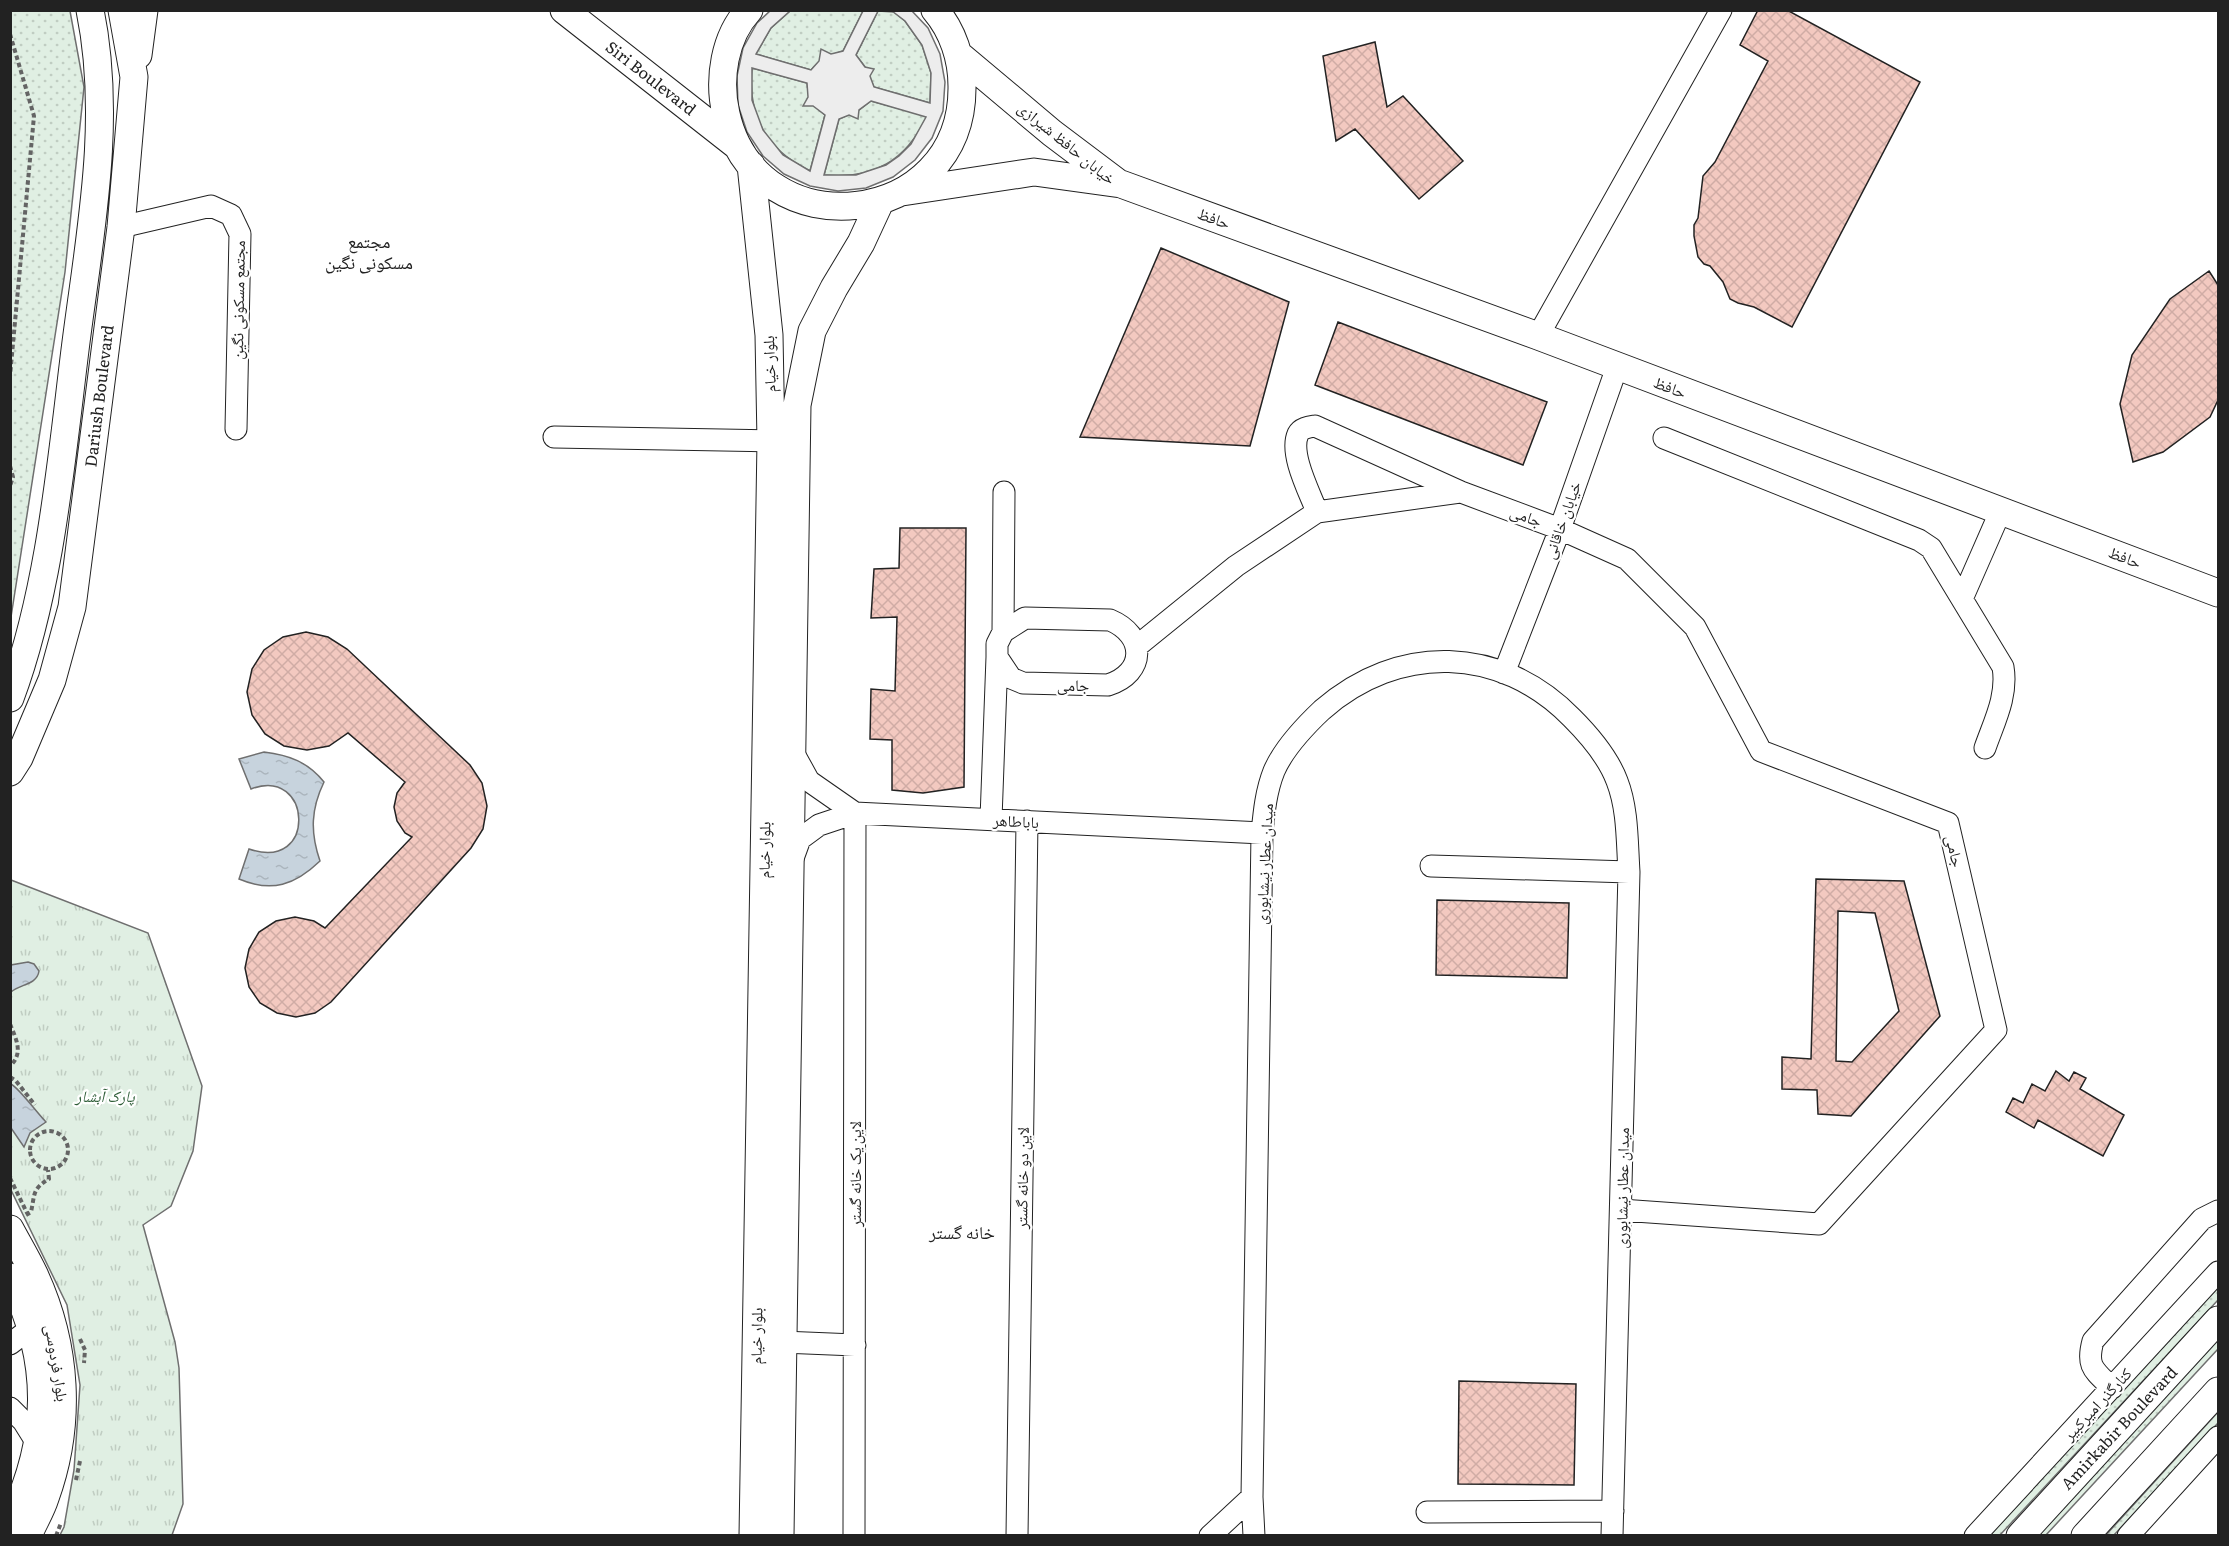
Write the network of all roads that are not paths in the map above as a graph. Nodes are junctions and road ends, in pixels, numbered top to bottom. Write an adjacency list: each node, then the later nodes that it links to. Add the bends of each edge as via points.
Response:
1 (90, 10): 31 (main road, Dariush Boulevard, via 100,77 97,169 59,475 38,600)
2 (122, 10): 9 (main road, Dariush Boulevard)
3 (144, 10): 9 (main road)
4 (564, 10): 10 (main road, Siri Boulevard)
5 (749, 10): 10 (main road, via 734,33 722,78 728,124)
6 (935, 10): 8 (main road)
7 (1721, 10): 14 (street)
8 (954, 33): 11 (main road, خیابان حافظ شیرازی, via 1052,133); 12 (main road, via 962,98 950,141 921,178)
9 (134, 77): 13 (main road, Dariush Boulevard)
10 (744, 156): 12 (main road, Siri Boulevard, via 768,182 810,203 857,207); 19 (main road, بلوار خیام, via 769,335)
11 (1121, 184): 12 (main road, خیابان حافظ شیرازی, via 1034,172); 14 (main road, حافظ)
12 (891, 197): 33 (main road, بلوار خیام, via 812,331 797,405)
13 (121, 227): 16 (street, مجتمع مسکونی نگین, via 211,206 231,215 240,234); 34 (main road, Dariush Boulevard, via 72,607 52,680)
14 (1538, 336): 15 (main road, حافظ)
15 (1617, 367): 22 (main road, حافظ); 24 (street, خیابان خاقانی)
16 (236, 429)
17 (555, 437): 19 (street)
18 (1664, 438): 26 (street, via 1918,540 1931,548)
19 (771, 441): 62 (main road, بلوار خیام)
20 (1004, 492): 27 (street)
21 (1461, 492): 23 (street, جامی); 23 (street, جامی, via 1315,426 1298,435 1296,451); 24 (street, جامی)
22 (2001, 510): 25 (main road, حافظ); 26 (street)
23 (1317, 512): 28 (street, جامی, via 1236,566)
24 (1560, 529): 30 (street, خیابان خاقانی); 42 (street, جامی, via 1627,559 1695,627 1761,751 1948,823 1996,1030 1819,1224)
25 (2218, 592)
26 (1962, 599): 32 (street, via 2003,667 2006,683)
27 (1003, 632): 28 (street, via 1025,618 1110,620 1131,634); 29 (street)
28 (1136, 647): 29 (street, جامی, via 1131,672 1108,685 1023,684 1011,678)
29 (997, 657): 36 (street)
30 (1504, 673): 38 (street, میدان عطار نیشابوری, via 1456,661 1433,662 1394,668 1348,690 1312,719 1275,770); 41 (street, میدان عطار نیشابوری, via 1548,696 1602,755 1617,782 1621,799)
31 (10, 698)
32 (1985, 748)
33 (793, 752): 35 (street, via 809,781); 39 (main road, بلوار خیام)
34 (10, 772)
35 (855, 813): 36 (street, باباطاهر); 39 (street, باباطاهر, via 819,825 800,839); 50 (street, لاین یک خانه گستر)
36 (991, 819): 37 (street, باباطاهر)
37 (1027, 821): 38 (street, باباطاهر); 64 (street, لاین دو خانه گستر)
38 (1262, 833): 56 (street, میدان عطار نیشابوری)
39 (792, 862): 49 (main road, بلوار خیام)
40 (1431, 866): 41 (street)
41 (1629, 872): 42 (street, میدان عطار نیشابوری)
42 (1622, 1210): 57 (street, میدان عطار نیشابوری)
43 (2218, 1211): 51 (street, via 2202,1219 2093,1341 2089,1355 2093,1369)
44 (16, 1223): 61 (main road, بلوار فردوسی, via 52,1325 64,1409 59,1450 45,1499)
45 (2218, 1272): 51 (street, کنارگذر امیرکبیر)
46 (10, 1277): 48 (main road, بلوار فردوسی)
47 (2218, 1320): 69 (main road, Amirkabir Boulevard)
48 (21, 1336): 55 (main road, بلوار فردوسی, via 40,1369 43,1409)
49 (782, 1342): 50 (street); 63 (main road, بلوار خیام)
50 (855, 1345): 60 (street, لاین یک خانه گستر)
51 (2112, 1388): 68 (street, کنارگذر امیرکبیر)
52 (2218, 1391): 70 (main road)
53 (10, 1407): 55 (street)
54 (2218, 1437): 71 (street)
55 (38, 1445): 59 (main road, بلوار فردوسی, via 25,1493)
56 (1252, 1497): 65 (street); 66 (street, میدان عطار نیشابوری)
57 (1613, 1511): 58 (street); 67 (street, میدان عطار نیشابوری)
58 (1427, 1512)
59 (10, 1522)
60 (854, 1535)
61 (28, 1536)
62 (753, 1536)
63 (780, 1536)
64 (1017, 1536)
65 (1210, 1536)
66 (1254, 1536)
67 (1612, 1536)
68 (1975, 1536)
69 (2020, 1536)
70 (2085, 1536)
71 (2128, 1536)

